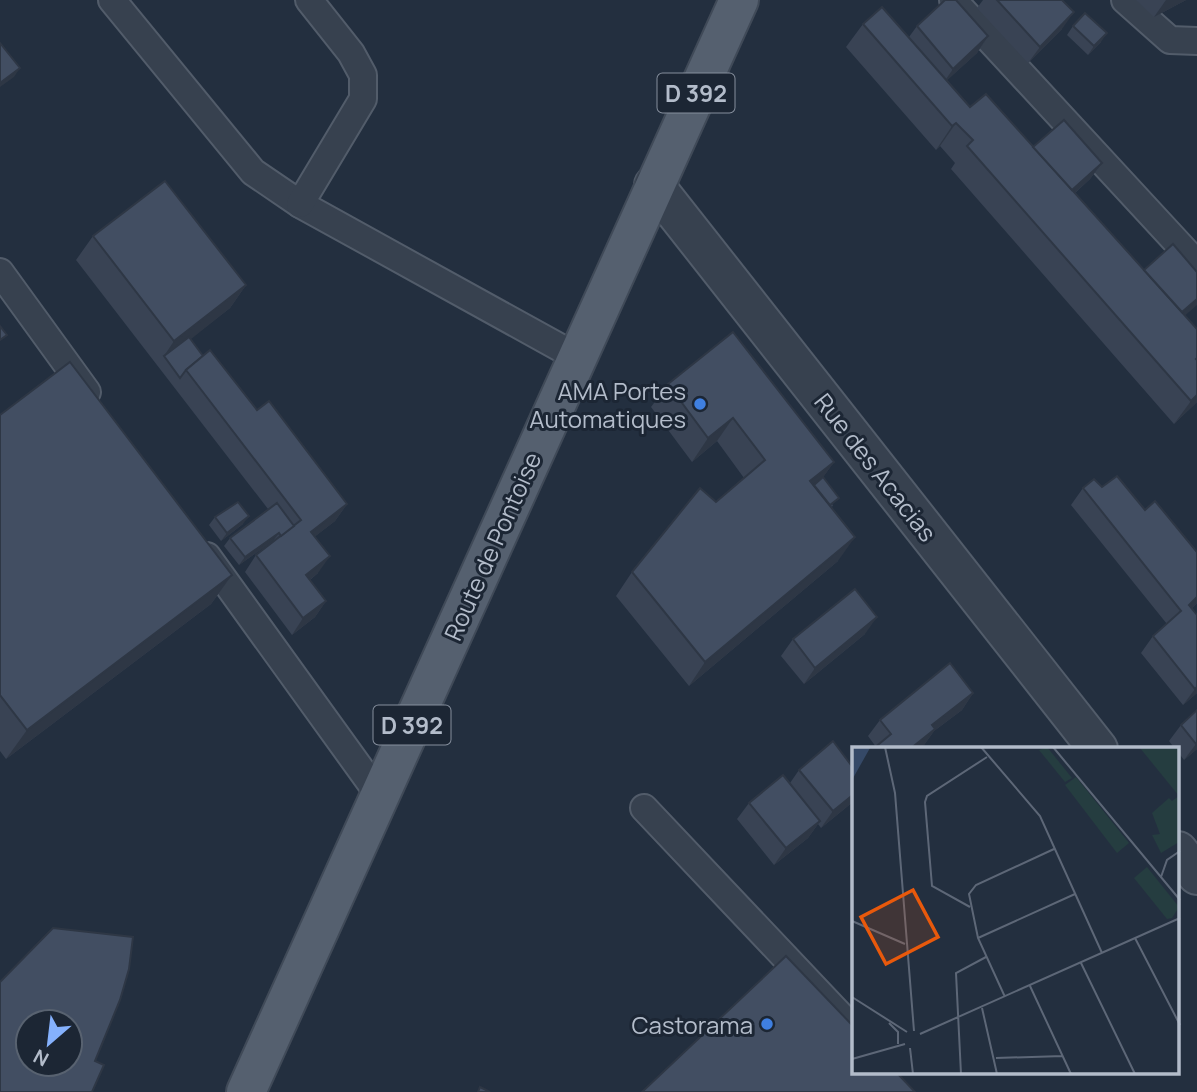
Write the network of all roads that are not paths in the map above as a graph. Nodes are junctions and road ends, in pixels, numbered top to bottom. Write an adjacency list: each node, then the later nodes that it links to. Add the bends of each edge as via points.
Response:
1 (112, 0): 8 (lane, via 253,172)
2 (309, 0): 8 (lane, via 351,53 363,75 363,99)
3 (739, 0): 7 (main road, Route de Pontoise / D 392)
4 (953, 0): 9 (lane)
5 (1125, 0): 6 (lane, via 1170,40)
6 (1197, 41)
7 (654, 185): 11 (main road, Route de Pontoise / D 392); 14 (street, Rue des Acacias)
8 (300, 204): 11 (lane)
9 (1197, 264)
10 (0, 272): 12 (lane)
11 (578, 357): 15 (main road, Route de Pontoise / D 392)
12 (99, 408)
13 (190, 532): 15 (lane)
14 (1096, 747)
15 (380, 796): 20 (main road, Route de Pontoise / D 392)
16 (644, 808): 19 (lane)
17 (1180, 854): 18 (street)
18 (1197, 875)
19 (852, 1028)
20 (246, 1092)

